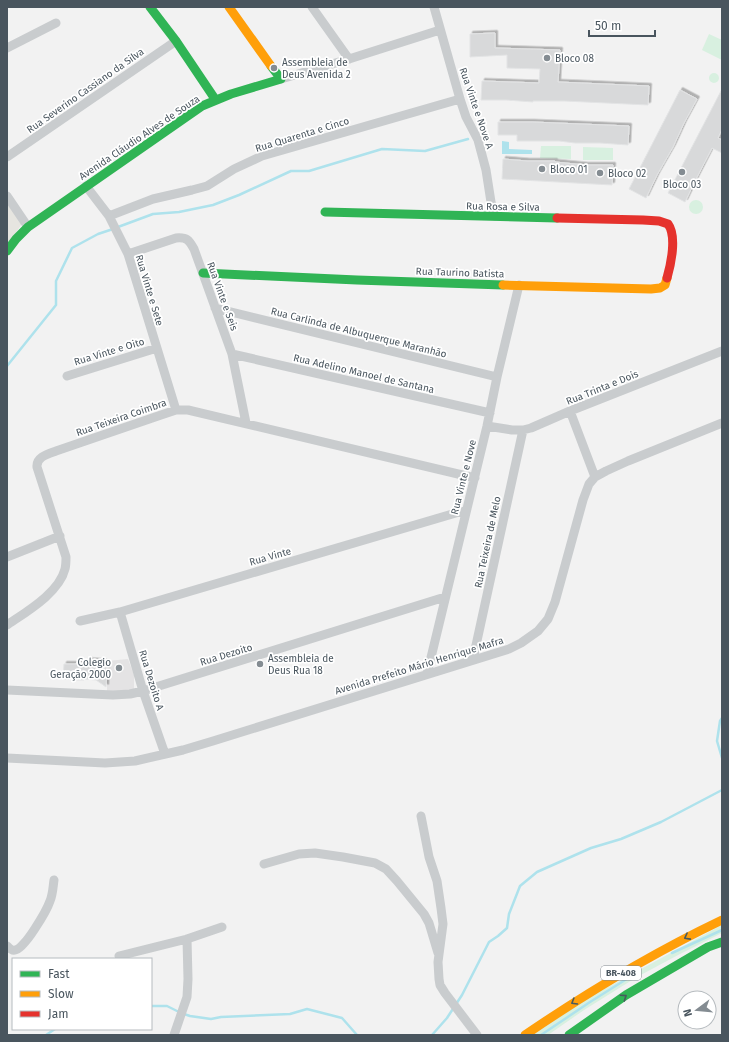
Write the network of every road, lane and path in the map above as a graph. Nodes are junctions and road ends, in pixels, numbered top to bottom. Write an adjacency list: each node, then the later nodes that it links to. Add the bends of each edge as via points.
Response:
1 (150, 7): 7 (main road)
2 (229, 7): 10 (main road)
3 (312, 7): 9 (street)
4 (434, 7): 6 (street, Rua Vinte e Nove A)
5 (56, 23): 8 (street)
6 (440, 30): 9 (street, Avenida Cláudio Alves de Souza); 12 (street, Rua Vinte e Nove A)
7 (176, 41): 11 (main road); 13 (street, Rua Severino Cassiano da Silva)
8 (7, 48)
9 (349, 59): 10 (street, Avenida Cláudio Alves de Souza)
10 (281, 79): 11 (main road, Avenida Cláudio Alves de Souza)
11 (215, 99): 14 (main road, Avenida Cláudio Alves de Souza)
12 (460, 99): 17 (street, Rua Vinte e Nove A, via 478,140); 18 (street, Rua Quarenta e Cinco, via 262,156 207,186 153,199)
13 (7, 157)
14 (86, 186): 18 (street, Rua Vinte e Sete); 19 (main road, Avenida Cláudio Alves de Souza)
15 (7, 196): 19 (street)
16 (325, 212): 17 (main road, Rua Rosa e Silva)
17 (495, 216): 20 (main road, Rua Rosa e Silva, via 664,222 669,225)
18 (111, 220): 22 (street, Rua Vinte e Sete)
19 (28, 227): 21 (main road, Avenida Cláudio Alves de Souza)
20 (672, 235): 24 (main road, Rua Taurino Batista, via 667,280 665,284 653,289)
21 (7, 251)
22 (128, 254): 23 (street, Rua Vinte e Seis, via 176,238 186,238 192,245); 26 (street, Rua Vinte e Sete)
23 (204, 273): 24 (main road, Rua Taurino Batista); 25 (street, Rua Vinte e Seis)
24 (519, 285): 30 (street, Rua Vinte e Nove)
25 (216, 308): 28 (street, Rua Vinte e Seis); 30 (street, Rua Carlinda de Albuquerque Maranhão)
26 (157, 348): 29 (street, Rua Vinte e Oito); 31 (street, Rua Vinte e Sete)
27 (722, 351): 32 (street, Rua Trinta e Dois)
28 (232, 354): 33 (street, Rua Adelino Manoel de Santana); 34 (street, Rua Vinte e Seis)
29 (67, 376)
30 (497, 377): 33 (street, Rua Vinte e Nove)
31 (176, 410): 34 (street, Rua Teixeira Coimbra, via 188,410); 41 (street, Rua Teixeira Coimbra, via 44,455 39,459 37,467)
32 (570, 411): 37 (street, Rua Trinta e Dois); 38 (street)
33 (490, 413): 36 (street, Rua Vinte e Nove)
34 (246, 423): 39 (street, Rua Teixeira Coimbra)
35 (722, 423): 38 (street)
36 (487, 426): 37 (street, Rua Trinta e Dois); 39 (street, Rua Vinte e Nove)
37 (523, 430): 47 (street, Rua Teixeira de Melo)
38 (595, 477): 47 (street, Avenida Prefeito Mário Henrique Mafra, via 589,484 583,500 548,619 538,631 510,649)
39 (474, 478): 40 (street, Rua Vinte e Nove)
40 (466, 510): 43 (street, Rua Vinte e Nove); 44 (street, Rua Vinte)
41 (60, 536): 42 (street); 46 (street, Rua Teixeira Coimbra, via 66,564 60,580 40,603)
42 (7, 557)
43 (446, 598): 48 (street, Rua Vinte e Nove); 50 (street, Rua Dezoito)
44 (120, 612): 45 (street, Rua Vinte); 50 (street, Rua Dezoito A)
45 (80, 621)
46 (7, 625)
47 (473, 659): 48 (street, Avenida Prefeito Mário Henrique Mafra)
48 (427, 674): 51 (street, Avenida Prefeito Mário Henrique Mafra)
49 (7, 690): 50 (street, Rua Dezoito, via 112,695)
50 (143, 691): 51 (street, Rua Dezoito A)
51 (165, 754): 52 (street, Avenida Prefeito Mário Henrique Mafra, via 135,761 105,763)
52 (7, 758)
53 (421, 816): 62 (street, via 441,908 443,924)
54 (264, 864): 62 (street, via 299,854 315,853 375,863 386,869 398,881 424,914)
55 (54, 880): 60 (street, via 50,901 36,927 20,948 12,950)
56 (722, 920): 65 (main road, BR-408, one-way to 65, via 640,962)
57 (222, 927): 58 (street)
58 (187, 940): 61 (street); 63 (street, via 187,996)
59 (722, 942): 66 (main road, BR-408, one-way to 59, via 626,995 708,947)
60 (7, 946)
61 (119, 956)
62 (439, 957): 64 (street, via 440,985)
63 (174, 1035)
64 (477, 1035)
65 (525, 1035)
66 (569, 1035)

